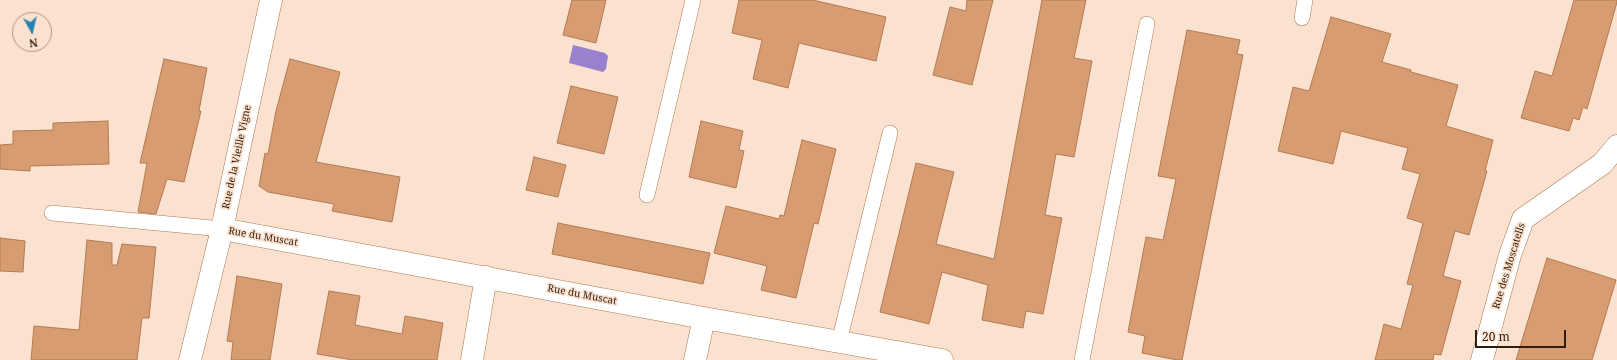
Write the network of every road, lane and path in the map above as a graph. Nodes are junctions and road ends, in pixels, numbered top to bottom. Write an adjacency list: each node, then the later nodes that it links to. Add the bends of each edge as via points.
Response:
1 (271, 0): 10 (street, Rue de la Vieille Vigne)
2 (694, 0): 8 (lane)
3 (1305, 0): 4 (lane)
4 (1302, 18)
5 (1147, 24): 18 (lane)
6 (890, 133): 13 (lane)
7 (1617, 146): 19 (street, Rue des Moscatells, via 1602,164 1522,219)
8 (648, 196)
9 (52, 213): 10 (lane)
10 (222, 229): 11 (street, Rue du Muscat); 14 (street, Rue de la Vieille Vigne)
11 (486, 277): 12 (street, Rue du Muscat); 15 (street)
12 (704, 318): 13 (street, Rue du Muscat); 16 (street)
13 (840, 342): 17 (street, Rue du Muscat)
14 (190, 360)
15 (472, 360)
16 (695, 360)
17 (942, 360)
18 (1082, 360)
19 (1482, 360)

